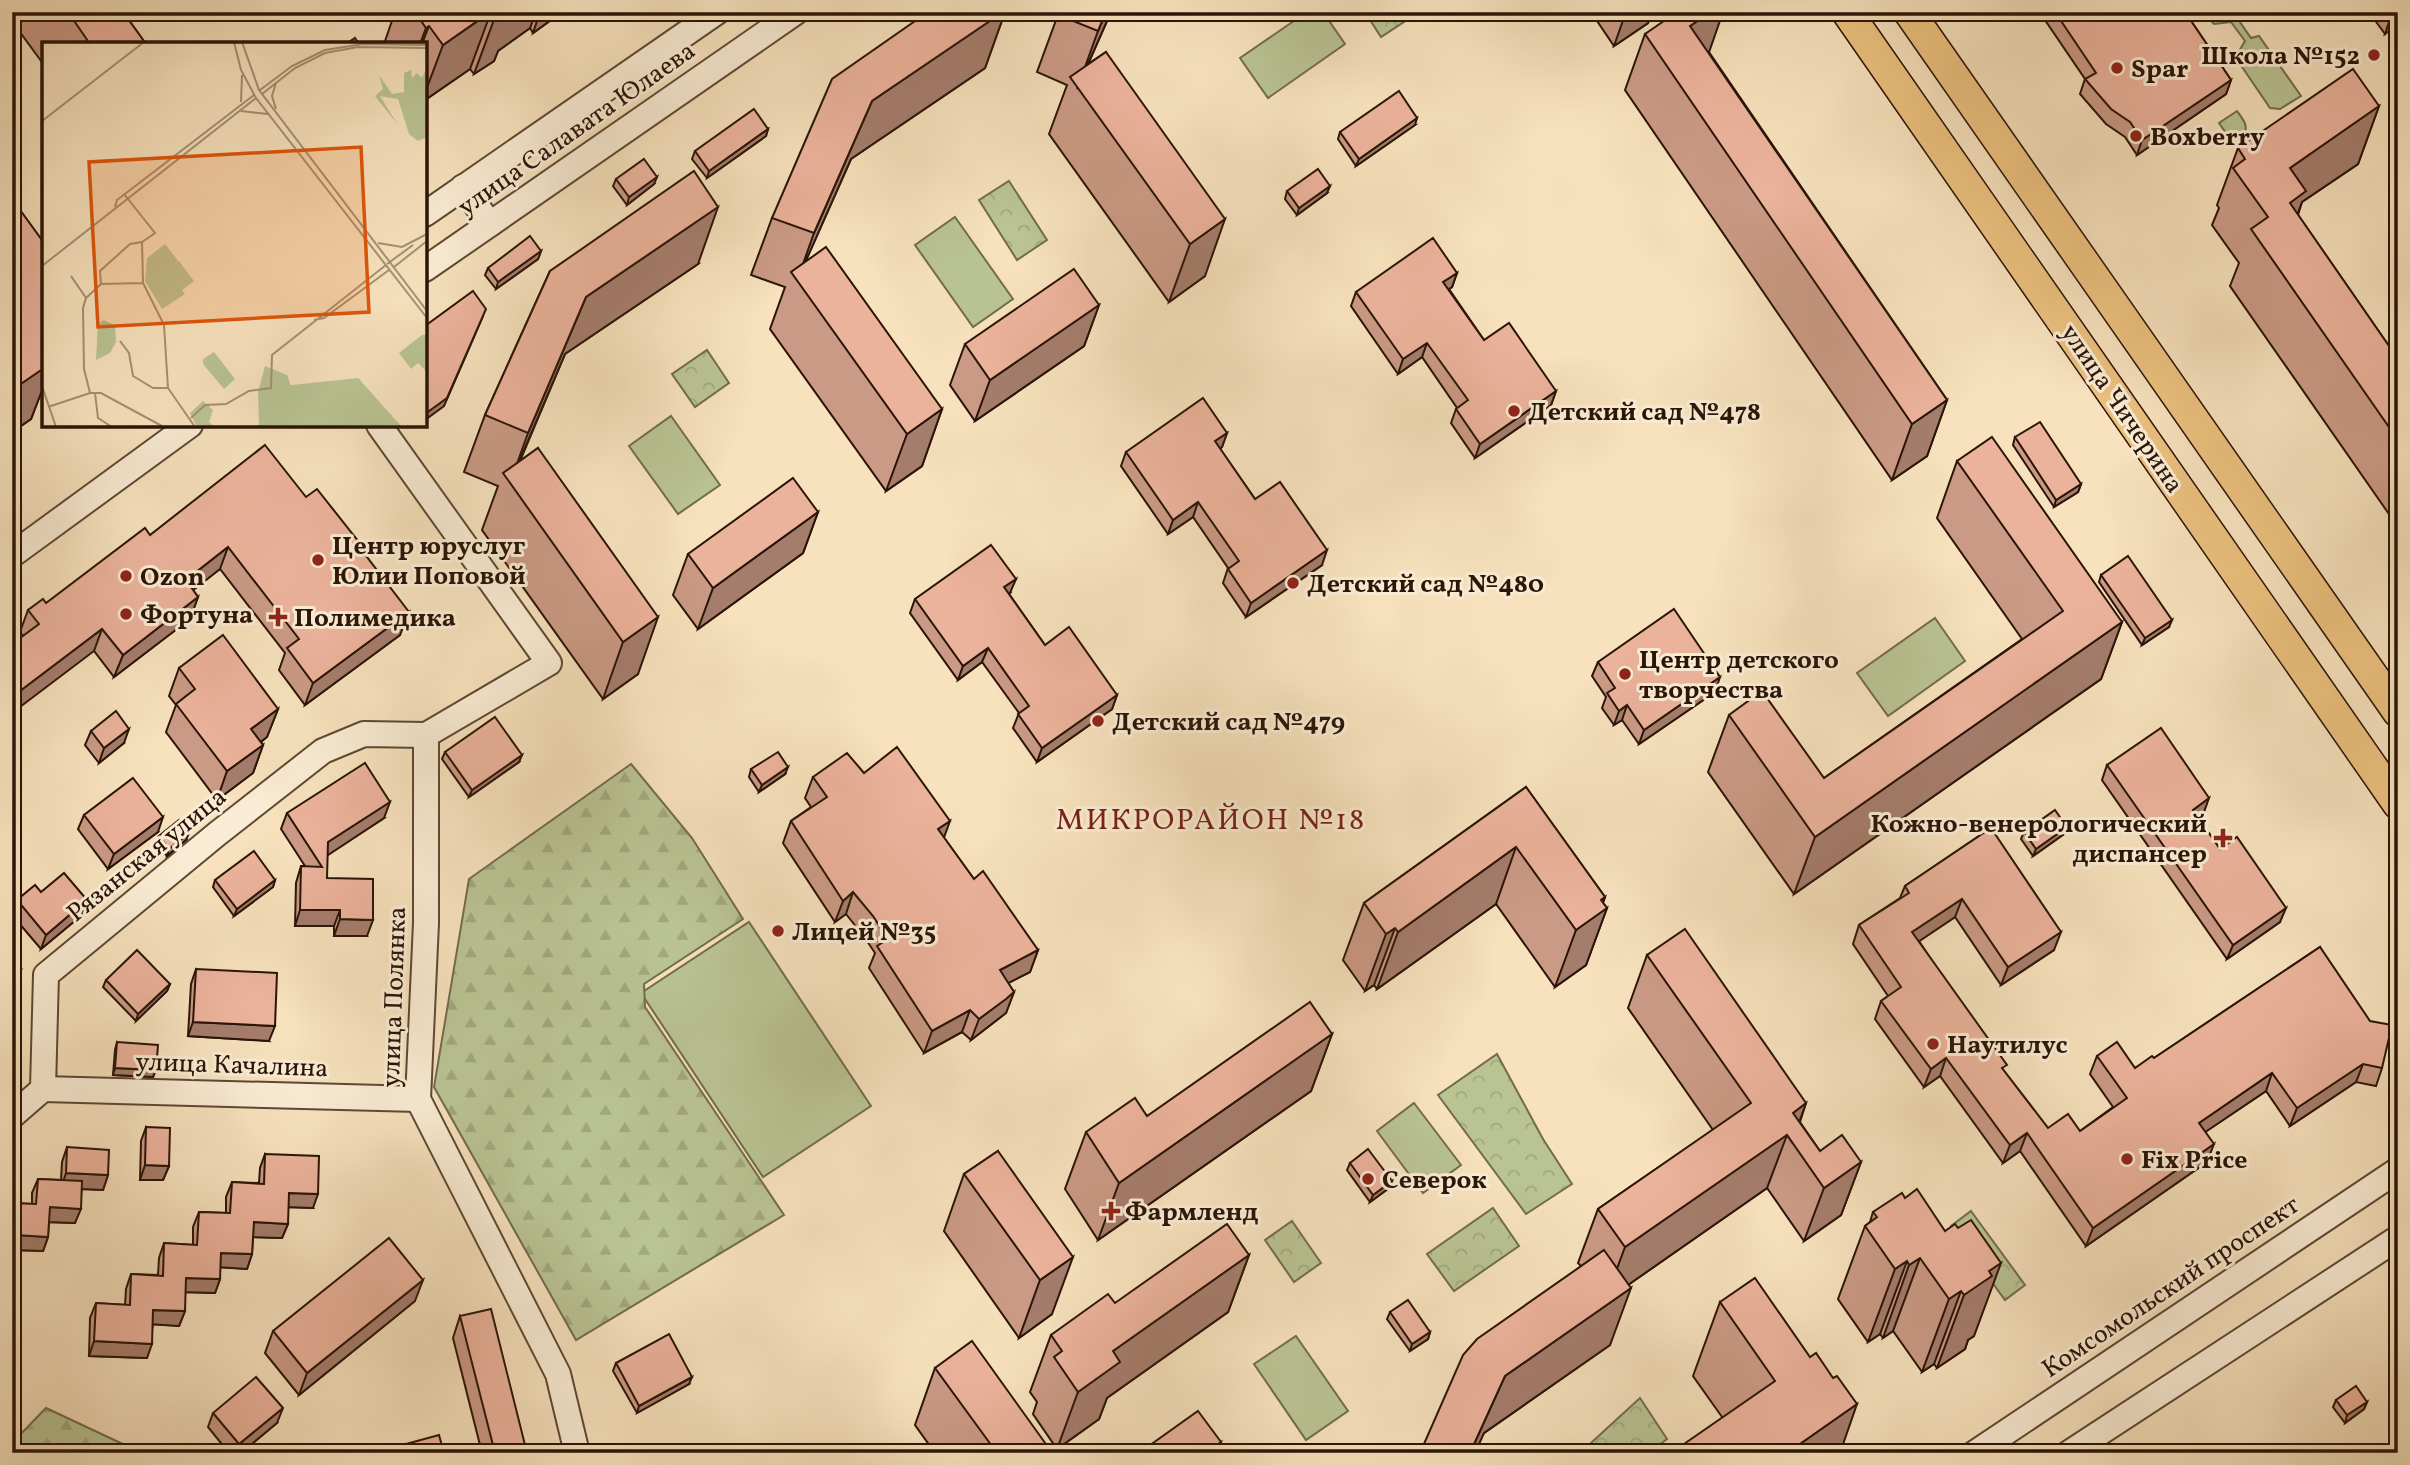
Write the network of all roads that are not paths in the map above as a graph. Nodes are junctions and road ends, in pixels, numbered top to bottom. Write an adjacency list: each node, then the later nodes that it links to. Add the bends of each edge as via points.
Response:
1 (717, 12): 5 (street, улица Салавата Юлаева)
2 (796, 12): 7 (street, улица Салавата Юлаева)
3 (1847, 12): 14 (main road, улица Чичерина)
4 (1909, 12): 12 (main road, улица Чичерина)
5 (463, 187): 6 (street, улица Салавата Юлаева); 7 (street)
6 (427, 213)
7 (490, 225): 8 (street, улица Салавата Юлаева)
8 (427, 268)
9 (187, 427): 11 (street)
10 (380, 427): 13 (street, via 549,663)
11 (12, 555)
12 (2398, 712)
13 (426, 735): 15 (street, Рязанская улица, via 364,734 323,751 46,975); 16 (street, улица Полянка, via 426,923)
14 (2398, 804)
15 (43, 1088): 16 (street, улица Качалина); 17 (street)
16 (418, 1099): 20 (street, улица Полянка, via 558,1374)
17 (12, 1116)
18 (2398, 1170): 21 (street, Комсомольский проспект)
19 (2398, 1238): 22 (street)
20 (577, 1453)
21 (1975, 1453)
22 (2069, 1453)

